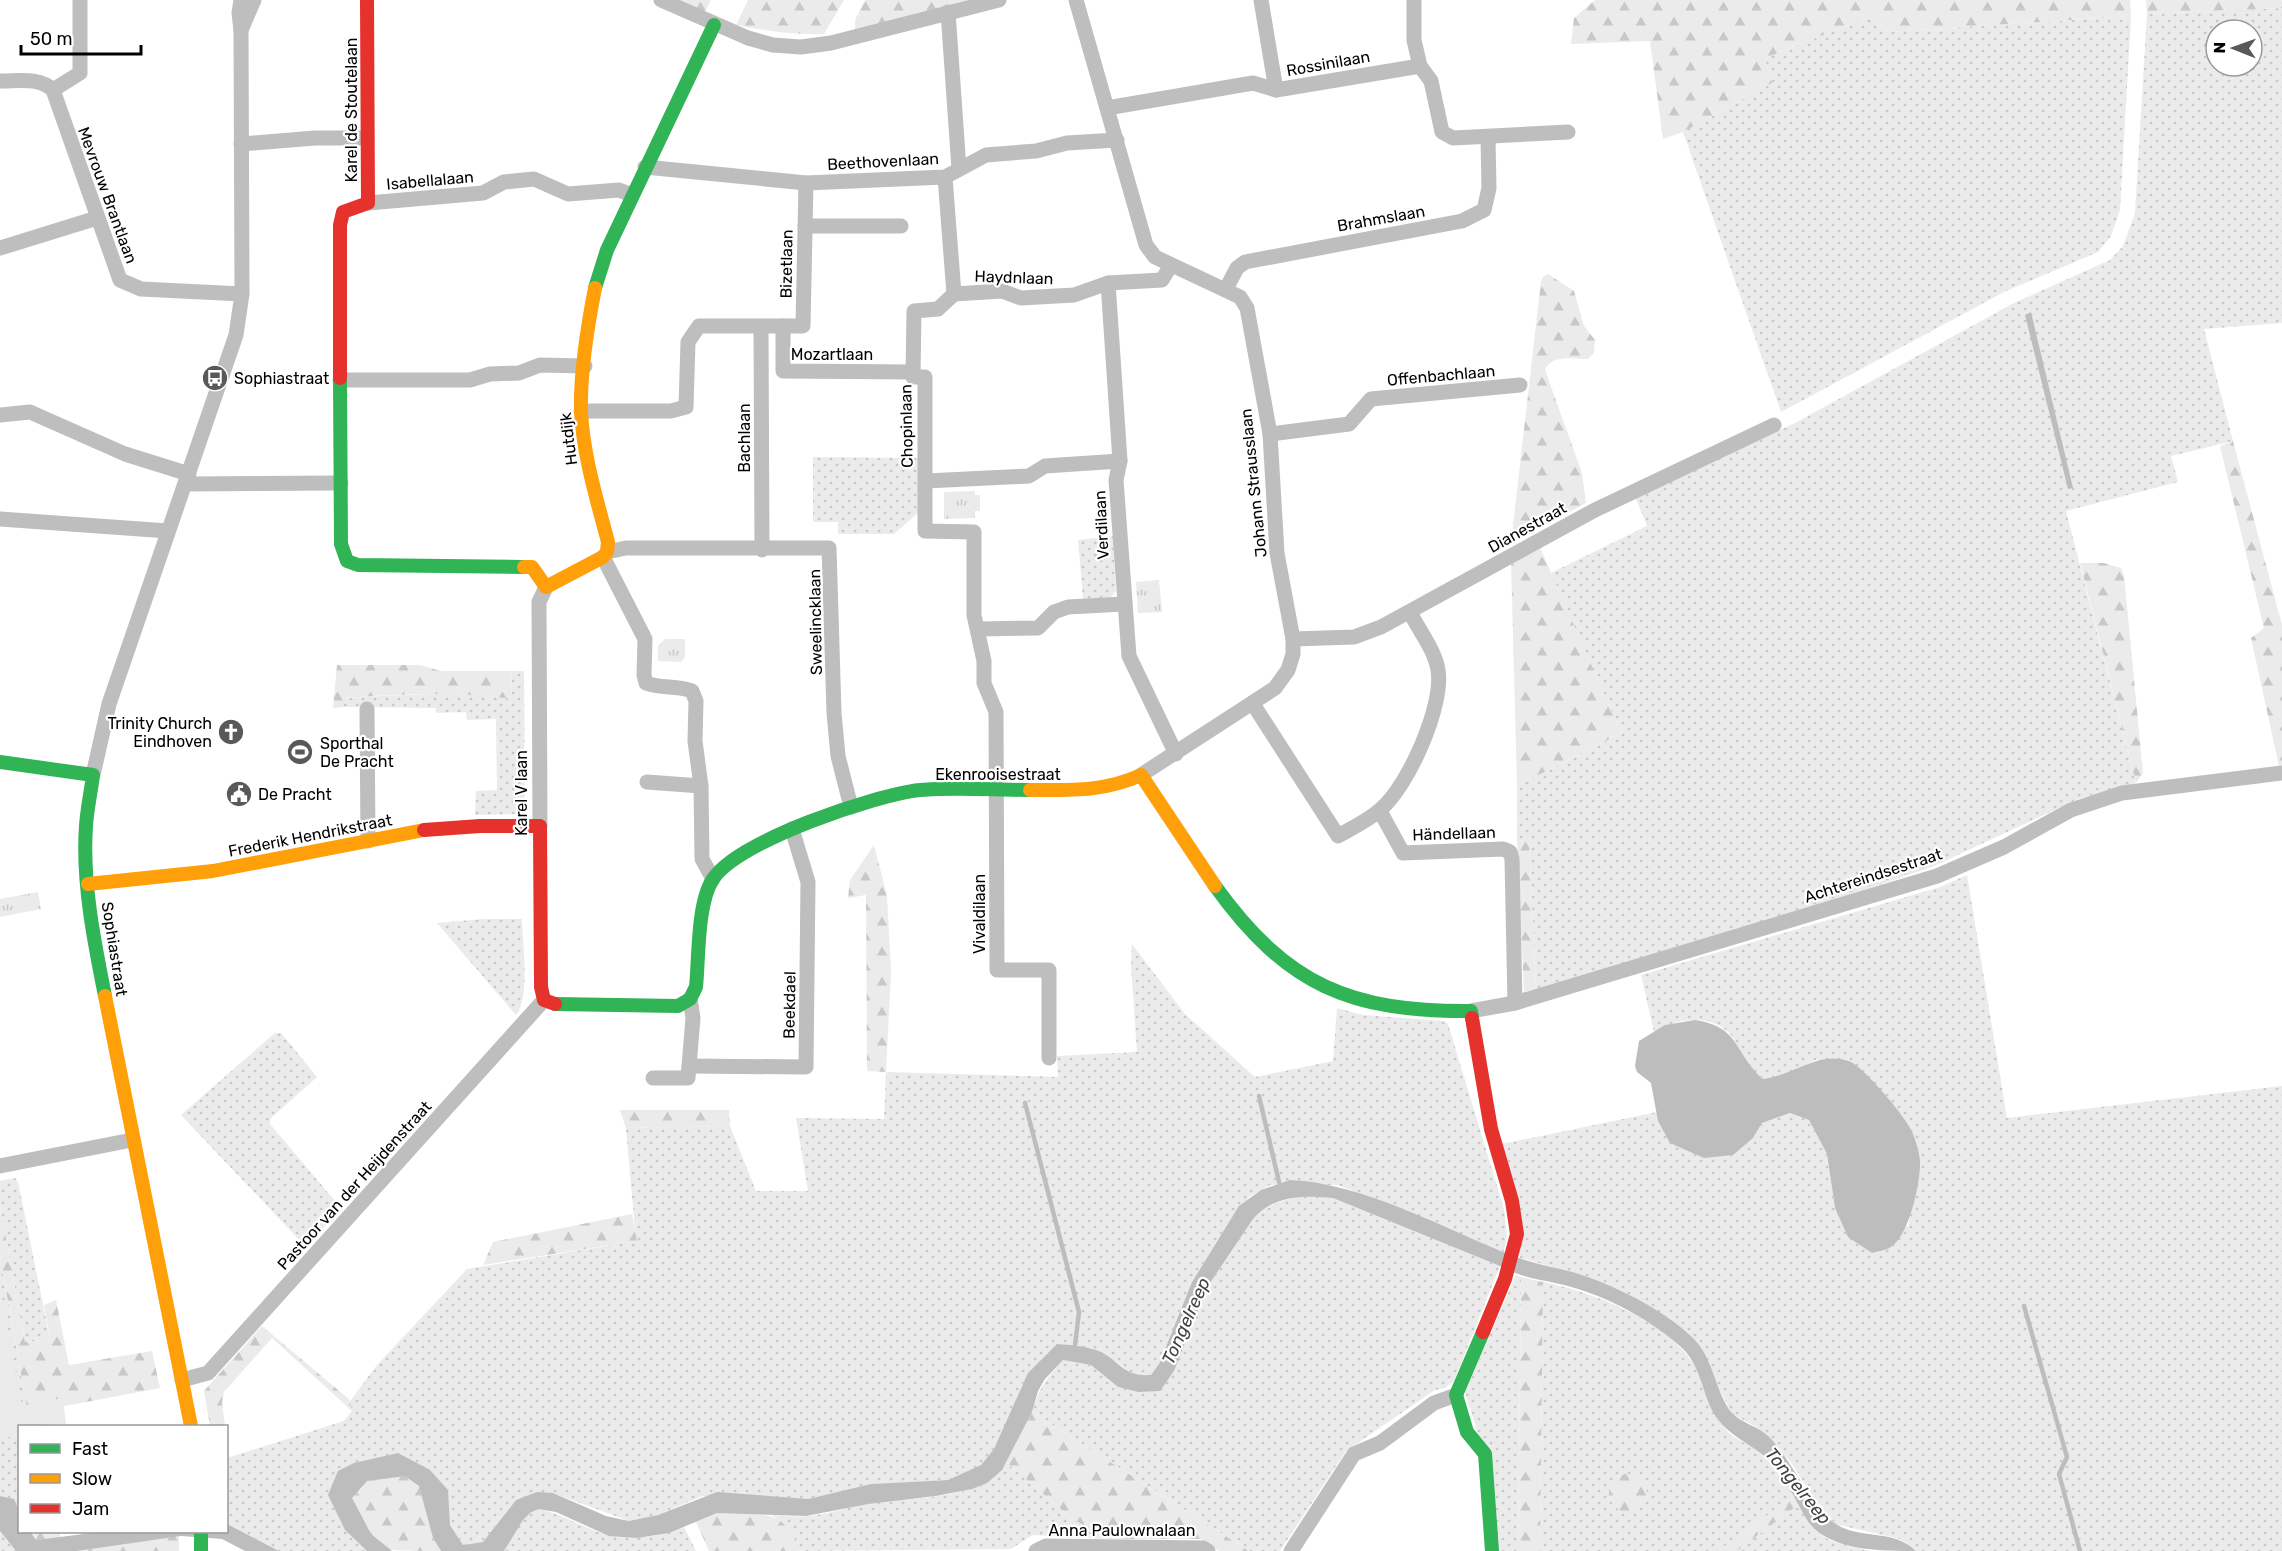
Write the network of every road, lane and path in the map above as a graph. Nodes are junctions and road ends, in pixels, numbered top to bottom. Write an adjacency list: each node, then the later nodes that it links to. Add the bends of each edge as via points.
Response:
1 (80, 0): 15 (street, via 80,73)
2 (241, 0): 12 (street, Sophiastraat)
3 (254, 0): 12 (street, Sophiastraat)
4 (367, 0): 19 (street, Karel de Stoutelaan)
5 (661, 0): 11 (street)
6 (999, 0): 10 (street)
7 (1076, 0): 17 (street, Johann Strausslaan)
8 (1261, 0): 16 (street)
9 (1414, 0): 13 (street, via 1414,40)
10 (948, 12): 11 (street, via 831,43 801,47 773,45); 24 (street)
11 (714, 25): 23 (street, Hutdijk)
12 (241, 30): 22 (street, Sophiastraat)
13 (1420, 66): 16 (street, Rossinilaan); 20 (street, via 1431,81 1442,132 1453,138)
14 (0, 81): 15 (street, via 35,81)
15 (53, 90): 29 (street, Mevrouw Brantlaan)
16 (1276, 90): 17 (street, Rossinilaan, via 1253,82)
17 (1107, 108): 21 (street, Johann Strausslaan)
18 (1568, 132): 20 (street)
19 (367, 138): 22 (street); 28 (street, Karel de Stoutelaan)
20 (1488, 138): 35 (street, Brahmslaan, via 1489,188 1484,210 1462,221 1245,262 1237,268)
21 (1117, 140): 24 (street, Beethovenlaan, via 986,155); 33 (street, Johann Strausslaan, via 1146,245 1155,258)
22 (241, 144): 36 (street, Sophiastraat)
23 (645, 168): 26 (street, Beethovenlaan); 27 (street, Hutdijk)
24 (959, 169): 25 (street, Beethovenlaan)
25 (945, 177): 26 (street, Beethovenlaan); 37 (street)
26 (806, 183): 30 (street, Bizetlaan)
27 (632, 195): 28 (street, Isabellalaan, via 619,190 568,194 534,179 504,182 483,193); 40 (street, Hutdijk, via 595,288)
28 (368, 203): 42 (street, Karel de Stoutelaan, via 343,212 340,225)
29 (97, 218): 32 (street); 36 (street, Mevrouw Brantlaan, via 114,270 129,286)
30 (805, 226): 31 (street); 38 (street, Bizetlaan, via 803,326)
31 (901, 226)
32 (0, 248)
33 (1171, 265): 34 (street, Haydnlaan, via 1162,280); 35 (street, Johann Strausslaan)
34 (1108, 283): 37 (street, Haydnlaan, via 1063,296 1022,298 1002,291); 48 (street, Verdilaan)
35 (1226, 290): 47 (street, Johann Strausslaan, via 1240,297 1246,308)
36 (242, 294): 49 (street, Sophiastraat, via 229,359)
37 (954, 294): 41 (street, Chopinlaan, via 938,309 914,311)
38 (783, 326): 39 (street, Mozartlaan); 41 (street, Mozartlaan, via 783,371)
39 (761, 327): 44 (street, Mozartlaan, via 699,326 688,342 686,407 672,411); 54 (street, Bachlaan)
40 (585, 366): 42 (street, via 540,364 519,373 490,374 470,380); 44 (street, Hutdijk)
41 (913, 372): 50 (street, Chopinlaan, via 913,376 925,377)
42 (340, 380): 51 (street, Karel de Stoutelaan)
43 (1520, 385): 47 (street, Offenbachlaan, via 1371,399 1349,424)
44 (581, 411): 55 (street, Hutdijk, via 589,466 608,542)
45 (0, 415): 49 (street, via 30,412)
46 (1774, 425): 58 (street, Dianestraat, via 1595,510)
47 (1270, 434): 60 (street, Johann Strausslaan, via 1277,553)
48 (1120, 461): 50 (street, via 1045,466 1029,476); 57 (street, Verdilaan, via 1116,480)
49 (187, 479): 51 (street); 53 (street, Sophiastraat)
50 (926, 481): 59 (street, Chopinlaan, via 925,531 974,532 975,615)
51 (340, 483): 56 (street, Karel de Stoutelaan, via 340,544 347,561 358,565 532,567)
52 (0, 519): 53 (street)
53 (168, 531): 66 (street, Sophiastraat, via 109,704)
54 (762, 550): 55 (street, Sweelincklaan, via 626,548); 71 (street, Sweelincklaan, via 829,548 835,724 838,756)
55 (605, 554): 56 (street); 69 (street, Hutdijk, via 645,639 646,682 692,691 696,701 695,741)
56 (546, 587): 73 (street, Karel V laan, via 539,602)
57 (1124, 604): 59 (street, via 1068,607 1054,612 1038,628); 63 (street, Verdilaan, via 1129,656)
58 (1410, 612): 60 (street, Dianestraat, via 1354,637); 72 (street, via 1431,650 1438,671 1438,694 1416,756)
59 (979, 629): 70 (street, Chopinlaan, via 984,683 996,712)
60 (1293, 639): 61 (street, Johann Strausslaan, via 1288,670 1275,688)
61 (1253, 704): 63 (street, Johann Strausslaan); 72 (street, via 1338,836)
62 (367, 709): 75 (street)
63 (1176, 754): 67 (street, Johann Strausslaan)
64 (0, 762): 66 (street)
65 (2282, 773): 80 (street, Achtereindsestraat, via 2122,793 2071,810 2004,847 1937,876)
66 (93, 775): 77 (street, Sophiastraat, via 86,827)
67 (1141, 775): 70 (street, Ekenrooisestraat, via 1094,790); 81 (street, via 1225,899 1284,962 1316,984 1348,998 1382,1006)
68 (647, 782): 69 (street)
69 (701, 786): 76 (street, Hutdijk, via 702,859)
70 (997, 790): 71 (street, Ekenrooisestraat, via 921,790); 82 (street, Vivaldilaan, via 997,970 1048,970)
71 (851, 807): 74 (street, Ekenrooisestraat)
72 (1380, 811): 80 (street, Händellaan, via 1403,853 1503,849 1510,852)
73 (540, 826): 75 (street, Frederik Hendrikstraat, via 451,827); 79 (street, Karel V laan)
74 (792, 829): 76 (street, Ekenrooisestraat, via 728,862); 83 (street, Beekdael, via 808,882 806,1067)
75 (368, 841): 77 (street, Frederik Hendrikstraat, via 213,871)
76 (713, 879): 78 (street, Ekenrooisestraat, via 705,895 696,987)
77 (88, 884): 85 (street, Sophiastraat, via 96,953)
78 (690, 999): 79 (street, via 678,1006 561,1006); 83 (street, via 693,1018)
79 (544, 1000): 87 (street, Pastoor van der Heijdenstraat, via 208,1372)
80 (1515, 1004): 81 (street, Achtereindsestraat)
81 (1471, 1011): 88 (street, via 1491,1129 1512,1201 1517,1234 1505,1279)
82 (1049, 1058)
83 (689, 1066): 84 (street, via 688,1078)
84 (653, 1078)
85 (132, 1140): 86 (street); 87 (street, Sophiastraat)
86 (0, 1166)
87 (182, 1380): 89 (street, Sophiastraat)
88 (1456, 1395): 92 (street, via 1434,1403 1380,1443 1354,1454); 93 (street, via 1467,1432 1485,1454)
89 (191, 1425)
90 (1036, 1551): 91 (street, Anna Paulownalaan, via 1046,1546)
91 (1208, 1551)
92 (1291, 1551)
93 (1492, 1551)

